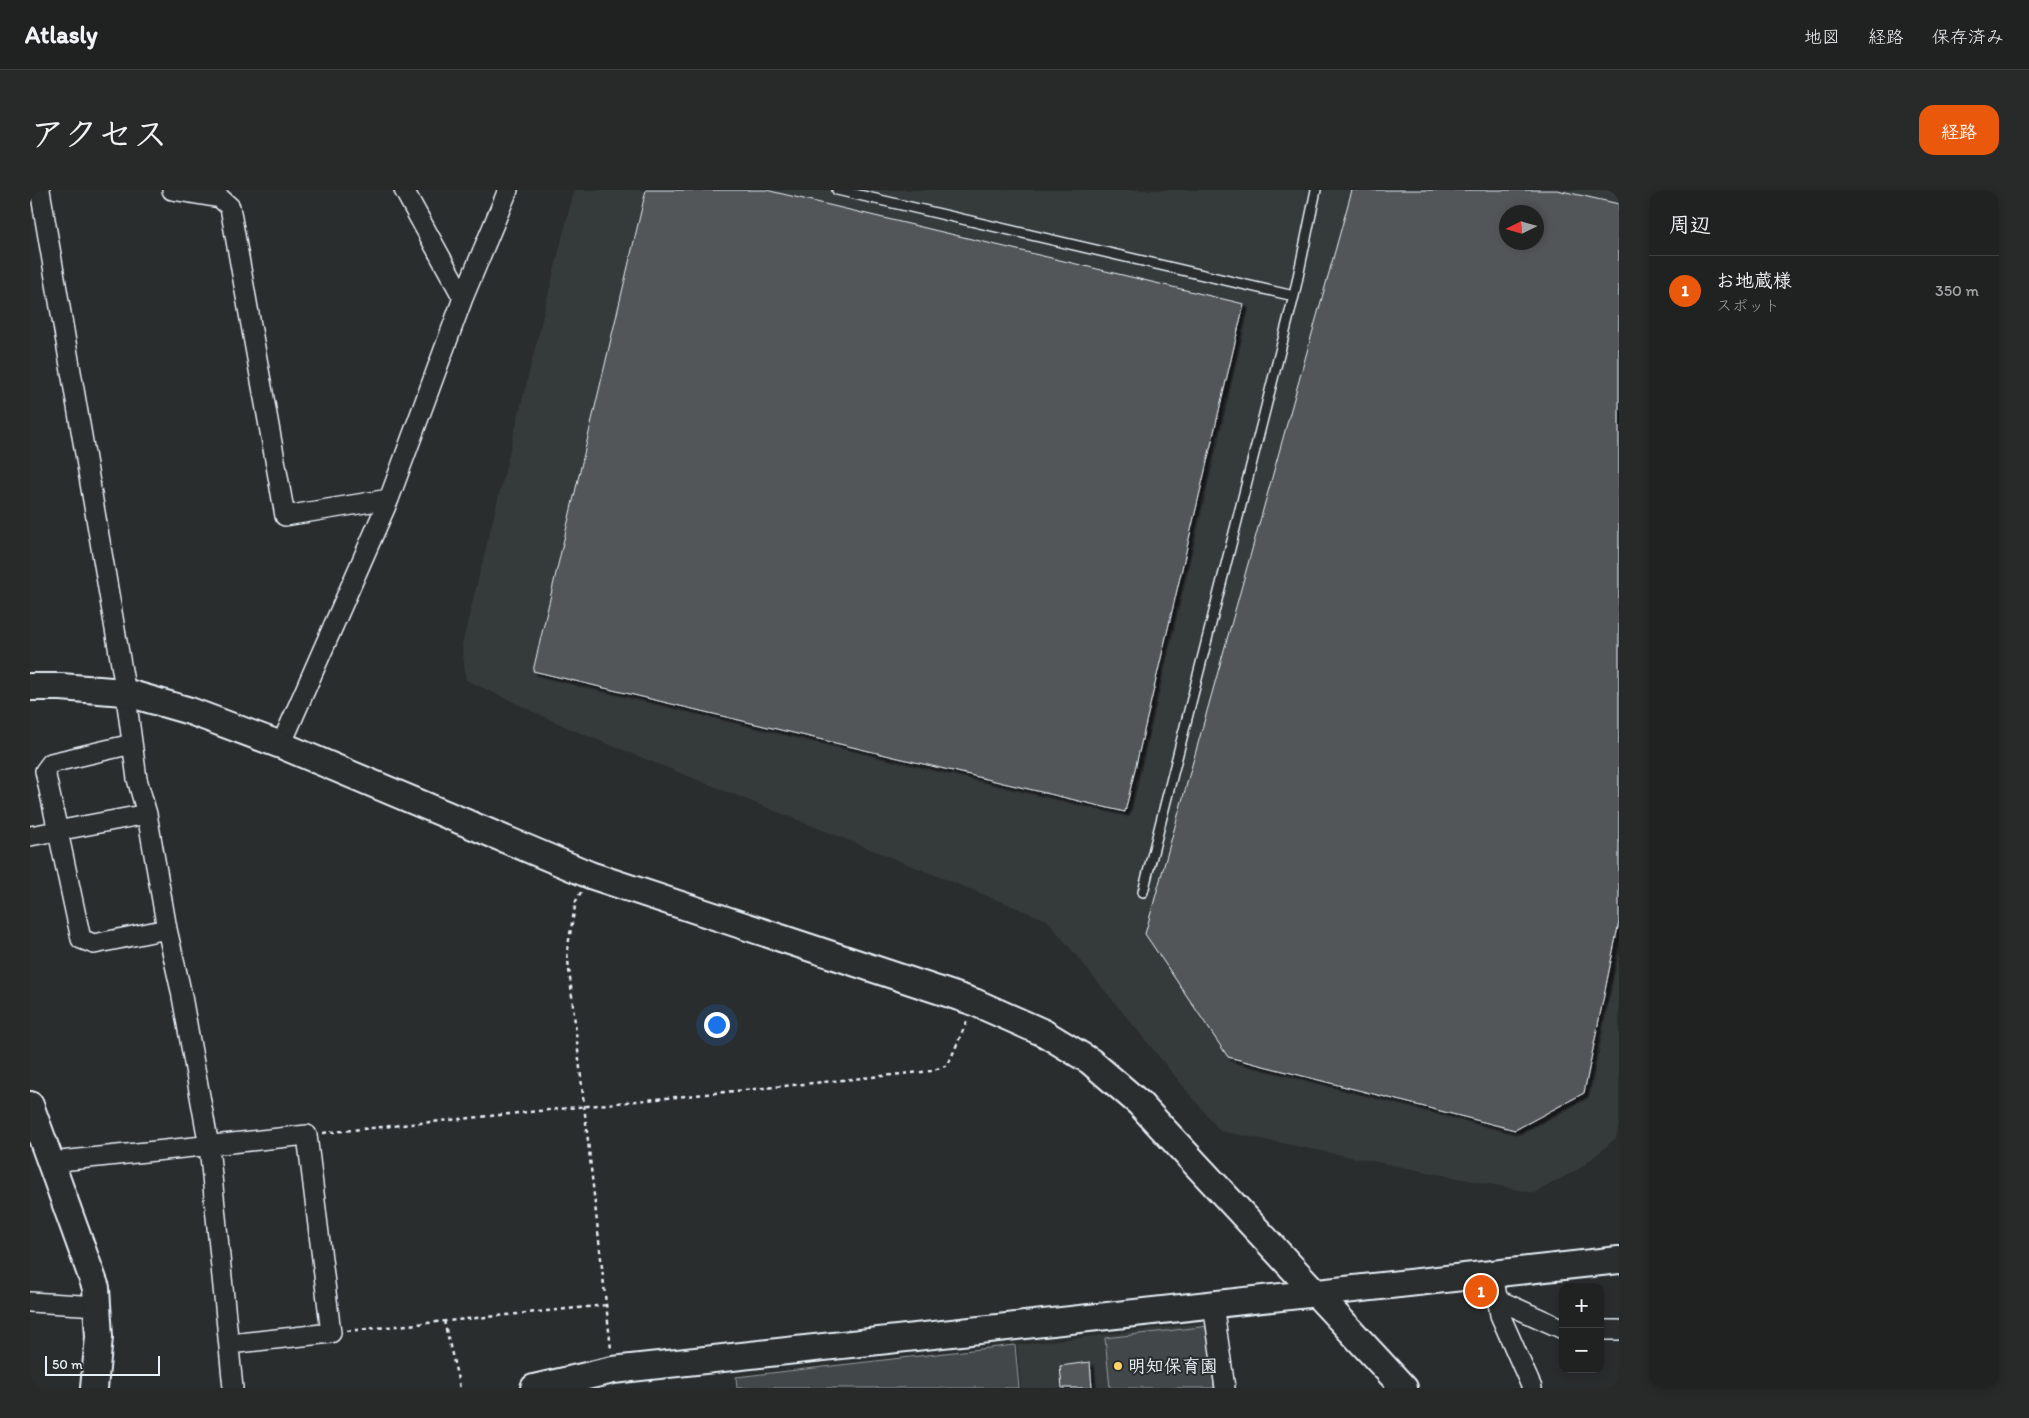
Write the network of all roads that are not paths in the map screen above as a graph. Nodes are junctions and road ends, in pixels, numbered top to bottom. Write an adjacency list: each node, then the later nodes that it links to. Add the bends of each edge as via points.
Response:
1 (40, 190): 11 (street)
2 (172, 190): 9 (street, via 220,198 230,207 285,516)
3 (404, 190): 8 (street)
4 (508, 190): 8 (street)
5 (837, 190): 7 (lane)
6 (1316, 190): 7 (lane)
7 (1294, 296): 17 (lane)
8 (463, 298): 9 (street)
9 (389, 499): 13 (street)
10 (30, 687): 11 (street)
11 (124, 692): 12 (street); 13 (street, via 190,711)
12 (132, 744): 14 (street); 15 (street, via 51,763 46,771)
13 (281, 745): 24 (street, via 590,875 974,1002 1044,1033 1090,1061 1139,1103)
14 (147, 814): 15 (street); 18 (street)
15 (58, 831): 16 (street); 18 (street, via 81,939 94,944)
16 (30, 836)
17 (1143, 892)
18 (167, 930): 20 (street, via 182,991)
19 (30, 1105): 21 (street)
20 (209, 1146): 21 (street); 32 (street); 32 (street, via 307,1135 330,1333)
21 (52, 1162): 28 (street, via 92,1271)
22 (1619, 1260): 23 (street)
23 (1493, 1273): 24 (street); 25 (street)
24 (1314, 1292): 27 (street); 37 (street)
25 (1496, 1299): 29 (street); 38 (street)
26 (30, 1302): 28 (street)
27 (1213, 1304): 35 (street, via 613,1370); 36 (street)
28 (98, 1306): 33 (street, via 99,1337)
29 (1561, 1328)
30 (1604, 1330): 31 (street)
31 (1619, 1330)
32 (229, 1344): 34 (street)
33 (94, 1388)
34 (233, 1388)
35 (534, 1388)
36 (1225, 1388)
37 (1404, 1388)
38 (1532, 1388)

